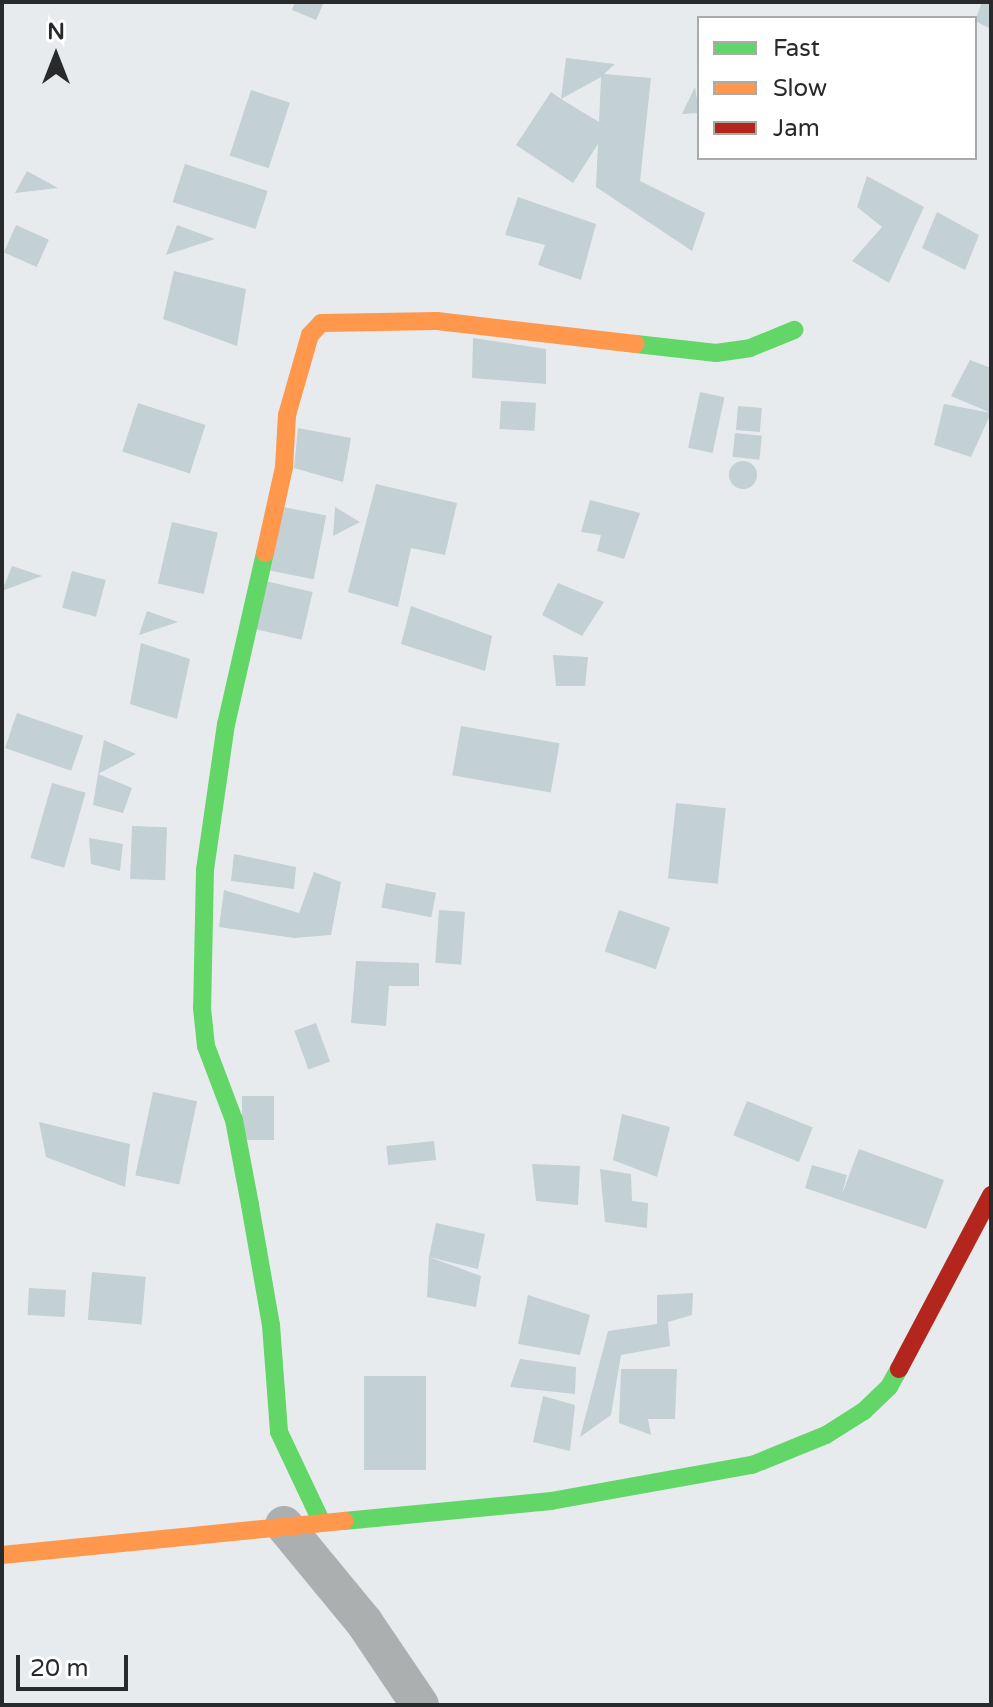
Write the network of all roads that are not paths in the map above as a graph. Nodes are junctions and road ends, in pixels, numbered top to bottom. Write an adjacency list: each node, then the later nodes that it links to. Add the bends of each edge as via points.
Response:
1 (794, 330): 3 (street, via 750,348 716,353 437,321 334,320 321,323 310,335 287,415 284,467 226,724 205,870 202,1008 206,1046 223,1081 250,1205 271,1325 279,1432)
2 (991, 1195): 3 (street, via 889,1387 826,1435 752,1465 635,1488 551,1501)
3 (302, 1523): 4 (street); 5 (street)
4 (2, 1555)
5 (420, 1705)

